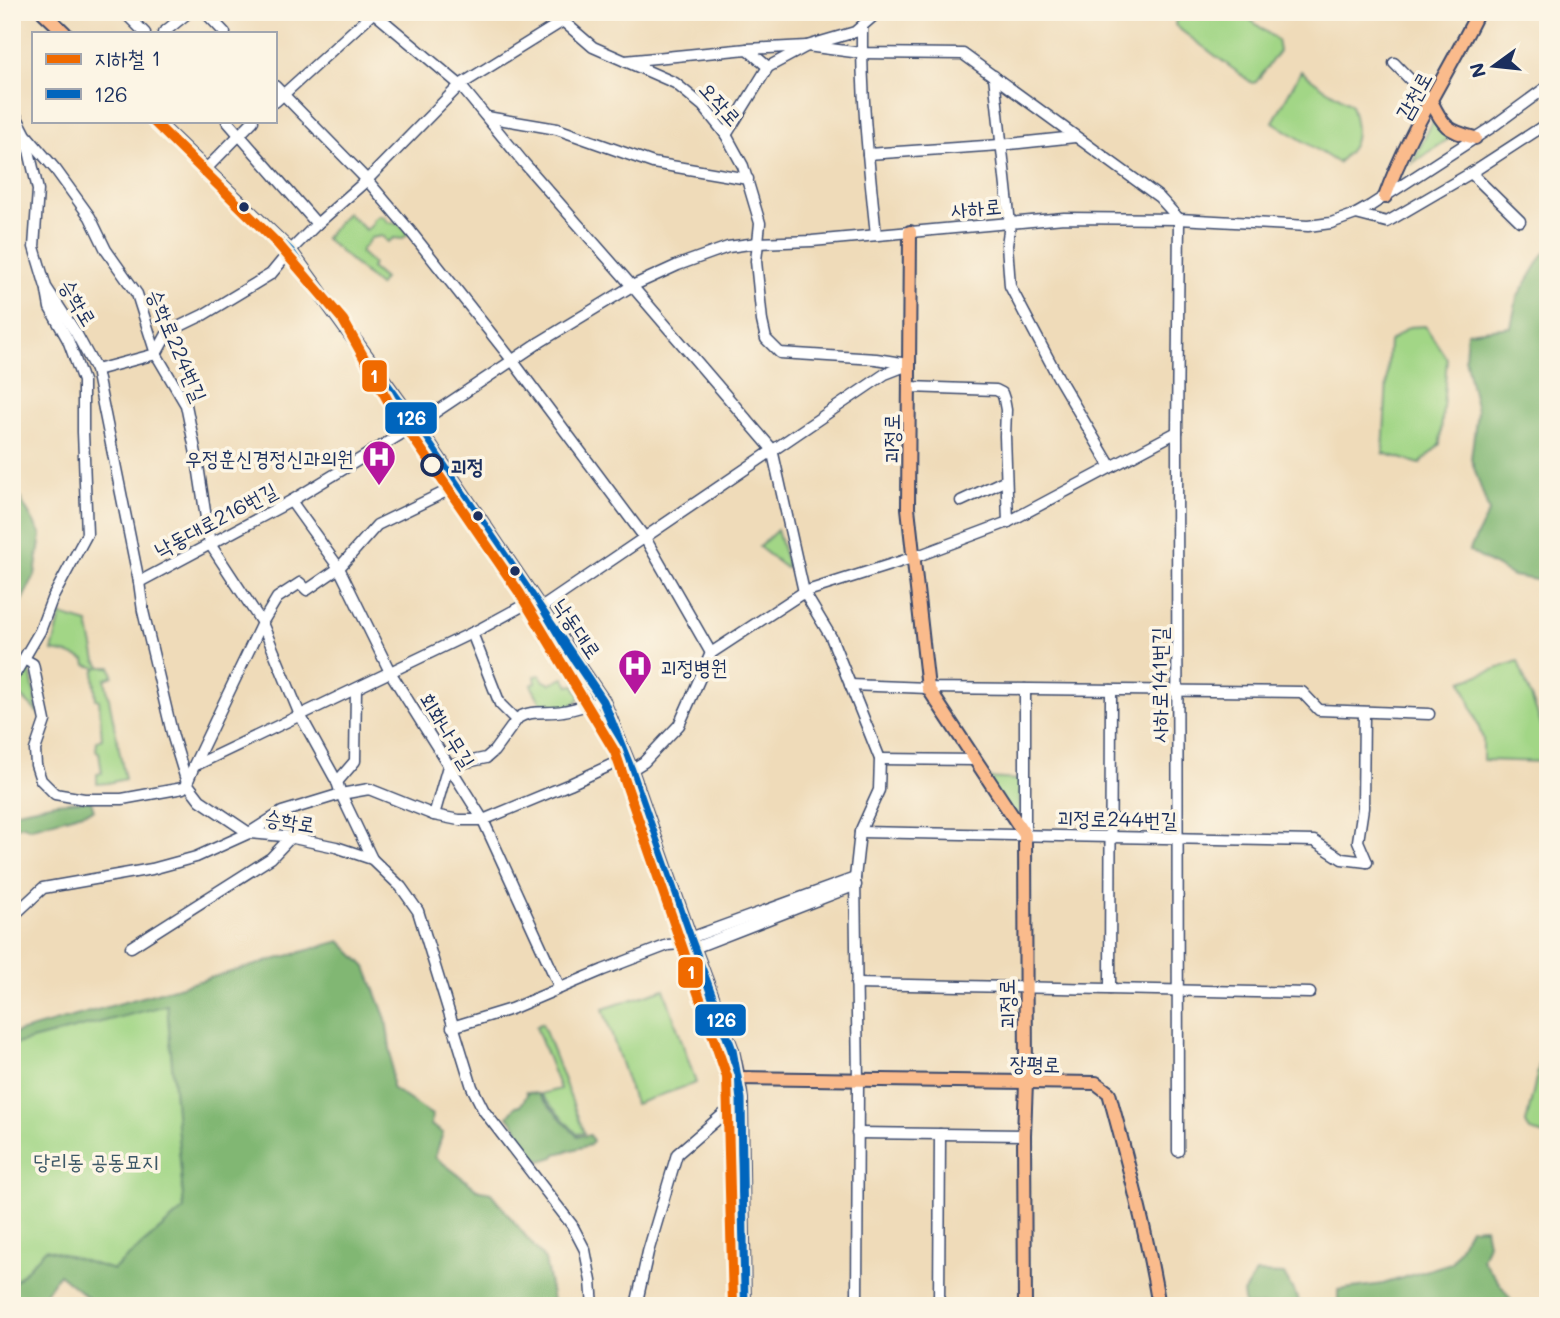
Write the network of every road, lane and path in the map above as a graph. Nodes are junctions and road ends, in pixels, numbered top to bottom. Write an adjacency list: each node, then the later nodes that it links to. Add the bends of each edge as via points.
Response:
1 (43, 12): 10 (main road)
2 (124, 12): 11 (street)
3 (189, 12): 12 (street)
4 (205, 12): 13 (street)
5 (374, 12): 21 (street); 23 (street)
6 (878, 12): 9 (street)
7 (1478, 12): 24 (main road, 감천로)
8 (560, 17): 17 (street, 오작로, via 593,47); 21 (street)
9 (862, 26): 14 (street); 16 (street)
10 (64, 32)
11 (144, 32)
12 (164, 32)
13 (224, 32)
14 (807, 46): 15 (street); 16 (street); 19 (street)
15 (747, 49): 17 (street); 19 (street)
16 (861, 53): 20 (street, via 963,54); 37 (street)
17 (625, 61): 33 (street, 오작로, via 675,83 703,106)
18 (1394, 62): 24 (street)
19 (768, 67): 33 (street)
20 (994, 76): 34 (street); 36 (street)
21 (460, 85): 26 (street); 41 (street)
22 (1548, 86): 35 (street, 사하로)
23 (279, 98): 41 (street)
24 (1431, 101): 35 (main road, via 1446,127); 42 (main road, 감천로, via 1395,168)
25 (12, 107): 31 (street)
26 (487, 117): 40 (street, via 557,129 653,163); 52 (street)
27 (156, 122): 38 (main road, 낙동대로)
28 (228, 122): 32 (street)
29 (252, 122): 32 (street)
30 (1548, 124): 39 (street)
31 (25, 133): 53 (street, 승학로, via 38,190 34,247); 54 (street, 승학로224번길, via 90,217 137,295)
32 (239, 134): 38 (street); 46 (street)
33 (726, 135): 40 (street, 오작로)
34 (1075, 136): 36 (street); 44 (street, via 1158,197)
35 (1475, 138): 42 (street, 사하로)
36 (1000, 145): 37 (street); 47 (street)
37 (868, 154): 49 (street)
38 (205, 170): 51 (main road, 낙동대로)
39 (1471, 173): 43 (street, via 1387,222); 45 (street)
40 (748, 179): 50 (street, 오작로, via 760,223)
41 (367, 180): 46 (street); 55 (street)
42 (1385, 197): 43 (street, 사하로)
43 (1356, 214): 44 (street, 사하로, via 1308,226)
44 (1179, 219): 47 (street, 사하로, via 1063,218); 60 (street, 사하로141번길)
45 (1520, 221)
46 (317, 224): 51 (street)
47 (1010, 224): 48 (street, 사하로); 62 (street, via 1010,286)
48 (910, 232): 49 (street, 사하로); 56 (main road, 괴정로)
49 (876, 235): 50 (street, 사하로)
50 (757, 243): 52 (street, 사하로, via 704,255); 56 (street, 오작로, via 762,321 766,340 780,353)
51 (290, 251): 54 (street, via 258,283 167,334); 59 (main road, 낙동대로)
52 (632, 286): 55 (street, 사하로); 61 (street)
53 (46, 287): 57 (street, 승학로); 78 (street, via 50,308 83,381 87,534)
54 (156, 354): 57 (street); 69 (street, 승학로224번길, via 186,405)
55 (512, 360): 59 (street, 사하로); 68 (street)
56 (908, 364): 58 (main road, 괴정로); 61 (street, via 885,374)
57 (96, 370): 72 (street, 승학로)
58 (909, 387): 63 (street, via 1002,393); 70 (main road, 괴정로, via 908,508)
59 (416, 425): 64 (main road, 낙동대로); 65 (street, 낙동대로216번길)
60 (1177, 432): 62 (street); 86 (street, 사하로141번길)
61 (772, 450): 68 (street); 73 (street)
62 (1111, 467): 67 (street)
63 (1006, 480): 66 (street); 67 (street)
64 (457, 486): 71 (street, via 377,525); 74 (main road, 낙동대로)
65 (291, 501): 69 (street, 낙동대로216번길); 71 (street, 회화나무길)
66 (961, 501)
67 (1008, 522): 70 (street)
68 (645, 538): 74 (street); 77 (street)
69 (211, 544): 72 (street, 낙동대로216번길); 75 (street, 승학로224번길)
70 (915, 557): 73 (street); 83 (main road, 괴정로)
71 (339, 568): 75 (street, via 307,590 300,583 277,598); 79 (street, 회화나무길)
72 (139, 582): 98 (street, 승학로)
73 (804, 592): 77 (street); 81 (street, via 831,637)
74 (538, 603): 76 (street); 87 (main road, 낙동대로)
75 (262, 623): 89 (street, 승학로224번길); 95 (street)
76 (471, 633): 79 (street); 91 (street, via 500,704)
77 (711, 653): 94 (street, via 679,725 644,762)
78 (24, 659): 80 (street); 98 (street, via 33,664 45,721 34,750 36,765 40,780 55,794 122,799 183,788)
79 (390, 673): 82 (street); 96 (street, 회화나무길)
80 (12, 679)
81 (850, 685): 83 (street); 92 (street)
82 (356, 688): 89 (street); 97 (street, via 355,761)
83 (928, 688): 84 (street); 93 (main road, 괴정로)
84 (1025, 689): 85 (street); 105 (street)
85 (1111, 690): 86 (street); 107 (street)
86 (1178, 691): 88 (street, via 1302,692 1319,710); 108 (street, 사하로141번길)
87 (603, 701): 91 (street); 94 (main road, 낙동대로)
88 (1364, 712): 90 (street); 108 (street, 괴정로244번길, via 1358,841 1367,862 1342,859 1314,841)
89 (300, 715): 95 (street); 97 (street, 승학로224번길)
90 (1429, 715)
91 (516, 720): 96 (street, via 485,758)
92 (880, 759): 93 (street); 103 (street, via 879,790)
93 (975, 760): 105 (main road, 괴정로)
94 (629, 764): 102 (street); 112 (main road, 낙동대로)
95 (194, 766): 98 (street)
96 (448, 766): 101 (street); 102 (street, 회화나무길)
97 (337, 782): 99 (street, 승학로224번길)
98 (187, 783): 104 (street, 승학로, via 200,800)
99 (341, 794): 100 (street); 101 (street, via 369,789); 109 (street, 승학로224번길)
100 (282, 812): 104 (street); 106 (street)
101 (434, 815): 102 (street)
102 (483, 820): 116 (street, 회화나무길)
103 (860, 832): 105 (street, 괴정로244번길); 110 (street)
104 (249, 833): 106 (street, 승학로); 111 (street, via 196,857 152,869 43,888)
105 (1025, 835): 107 (street, 괴정로244번길); 115 (main road, 괴정로)
106 (287, 837): 109 (street, 승학로); 113 (street, via 271,858)
107 (1111, 837): 108 (street, 괴정로244번길); 117 (street)
108 (1178, 838): 118 (street, 사하로141번길)
109 (372, 859): 120 (street, 승학로, via 418,911)
110 (856, 882): 112 (street); 114 (street)
111 (12, 917)
112 (692, 943): 116 (street, via 668,945); 121 (main road, 낙동대로)
113 (131, 947)
114 (856, 984): 115 (street); 122 (street)
115 (1025, 987): 117 (street); 123 (main road, 괴정로)
116 (560, 988): 120 (street)
117 (1110, 989): 118 (street)
118 (1177, 990): 119 (street); 128 (street, 사하로141번길)
119 (1310, 993)
120 (452, 1027): 129 (street, 승학로, via 484,1111 572,1225 585,1250)
121 (738, 1078): 122 (main road, 장평로); 124 (main road, 낙동대로)
122 (858, 1080): 123 (main road, 장평로); 125 (street)
123 (1026, 1082): 127 (main road, 괴정로); 135 (main road, 장평로, via 1096,1083 1109,1093 1138,1201)
124 (741, 1099): 130 (street, via 677,1154); 131 (main road, 낙동대로)
125 (857, 1133): 126 (street); 132 (street)
126 (940, 1134): 127 (street); 133 (street)
127 (1024, 1135): 134 (main road, 괴정로)
128 (1178, 1151)
129 (593, 1306)
130 (636, 1306)
131 (744, 1306)
132 (857, 1306)
133 (939, 1306)
134 (1025, 1306)
135 (1159, 1306)

